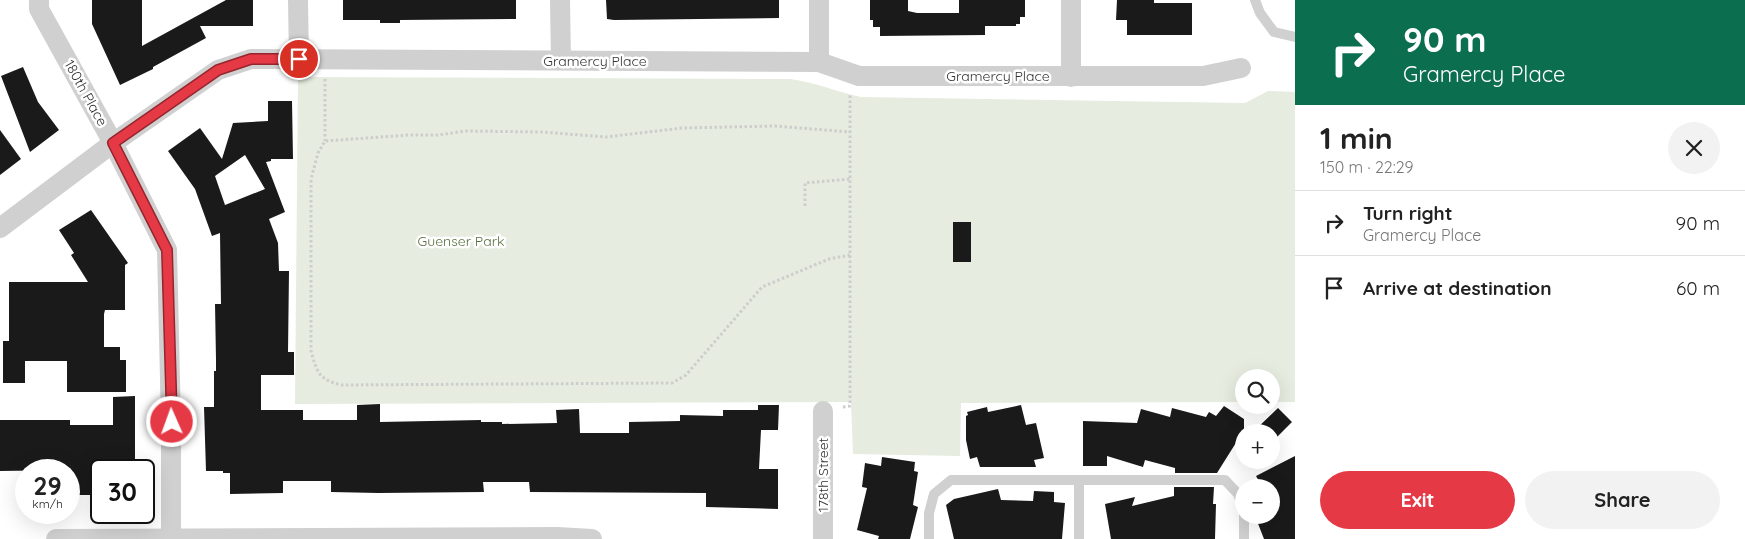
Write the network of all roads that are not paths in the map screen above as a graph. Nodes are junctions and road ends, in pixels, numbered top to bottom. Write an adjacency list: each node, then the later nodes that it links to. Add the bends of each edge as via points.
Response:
1 (39, 0): 13 (street, 180th Place, via 39,9)
2 (298, 0): 8 (street)
3 (560, 0): 9 (street)
4 (819, 0): 10 (street)
5 (1071, 0): 12 (street)
6 (1255, 0): 7 (lane, via 1274,32)
7 (1295, 37)
8 (299, 59): 9 (street, Gramercy Place); 13 (street, Gramercy Place, via 251,59 218,70)
9 (561, 60): 10 (street, Gramercy Place)
10 (819, 62): 12 (street, Gramercy Place, via 859,76)
11 (1241, 68): 12 (street, Gramercy Place, via 1203,76)
12 (1071, 77)
13 (113, 143): 14 (street, Gramercy Place); 19 (street, 180th Place, via 167,250)
14 (0, 228)
15 (823, 411): 24 (street, 178th Street)
16 (1079, 480): 17 (lane, via 1225,480); 25 (lane, via 951,480 934,494 929,513); 26 (lane)
17 (1235, 491)
18 (1244, 524): 27 (lane)
19 (172, 538): 20 (street); 22 (street)
20 (300, 538): 21 (street)
21 (557, 538): 23 (street)
22 (56, 539)
23 (592, 539)
24 (823, 539)
25 (929, 539)
26 (1079, 539)
27 (1244, 539)

